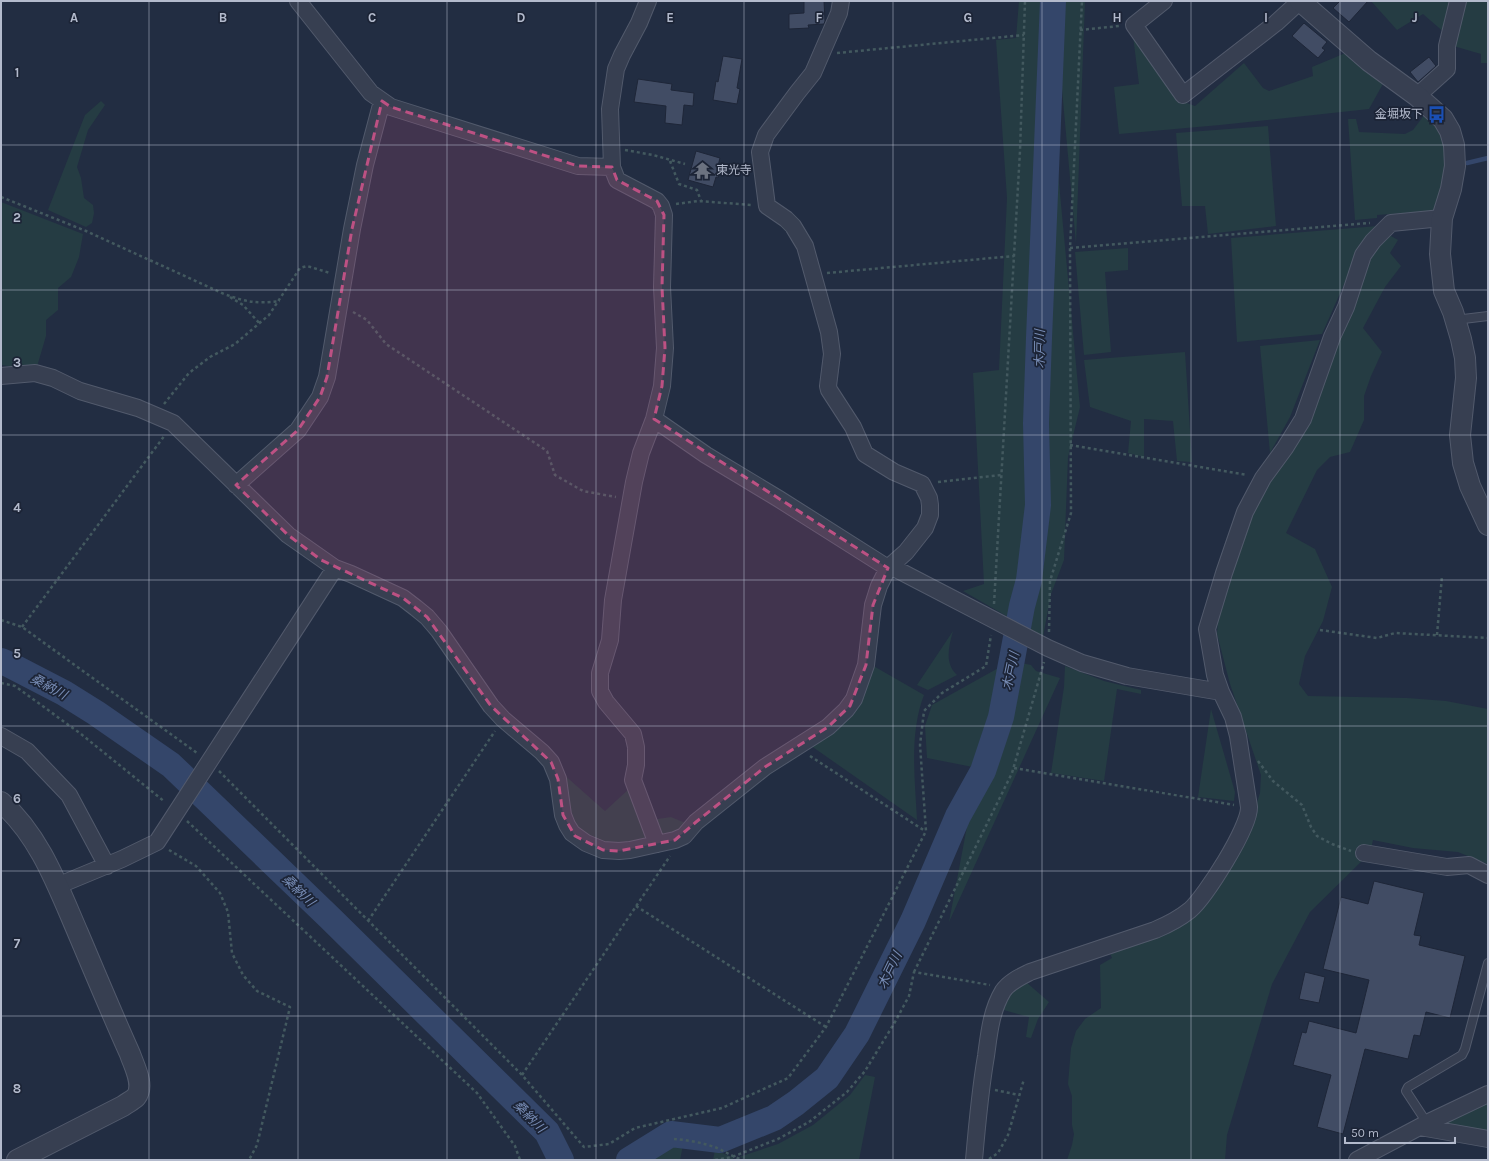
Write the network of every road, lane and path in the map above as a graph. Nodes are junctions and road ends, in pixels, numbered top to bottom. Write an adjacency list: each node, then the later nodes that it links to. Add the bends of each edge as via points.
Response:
1 (298, 1): 14 (street, via 371,93)
2 (648, 1): 15 (street, via 616,69 610,109)
3 (842, 1): 12 (street)
4 (1025, 1): 11 (path)
5 (1082, 1): 10 (path)
6 (1164, 1): 9 (street)
7 (1300, 1): 9 (street, via 1276,23 1183,95); 13 (street, via 1369,61)
8 (1458, 1): 13 (street, via 1447,46 1447,69)
9 (1134, 25): 10 (path)
10 (1080, 30): 25 (path)
11 (1024, 35): 12 (path); 26 (path)
12 (821, 55): 22 (street, via 813,74 771,129 762,145 760,152)
13 (1417, 96): 23 (street, via 1443,119 1454,145 1455,166)
14 (382, 101): 18 (street, via 391,107 578,166); 28 (street, via 365,165)
15 (611, 148): 16 (path); 18 (street)
16 (670, 160): 17 (path); 20 (path, via 679,184 697,190)
17 (684, 164)
18 (612, 167): 21 (street, via 617,180 657,201)
19 (1, 198): 29 (path, via 86,231)
20 (701, 202): 21 (path); 22 (path)
21 (661, 206): 37 (street, via 664,215 662,287 665,348 662,386)
22 (767, 206): 27 (street, via 786,219 799,233)
23 (1442, 218): 24 (street); 33 (street, via 1440,254 1444,291)
24 (1385, 223): 25 (path); 41 (street, via 1363,256 1303,419)
25 (1070, 248): 39 (path)
26 (1014, 256): 27 (path); 40 (path)
27 (813, 274): 42 (street, via 829,332 832,354 829,390 853,427 865,454 894,472)
28 (344, 277): 30 (path, via 307,266 300,268); 31 (street)
29 (224, 294): 30 (path, via 261,304); 34 (path, via 243,305)
30 (280, 301): 34 (path)
31 (340, 305): 43 (street, via 327,377 320,397 298,430); 44 (path, via 367,320 386,344 547,451 555,475 583,491)
32 (1488, 316): 33 (lane)
33 (1456, 320): 45 (street, via 1465,358 1466,378 1460,435 1463,463 1470,486)
34 (260, 324): 36 (path, via 235,344 210,357 189,373)
35 (1, 376): 36 (street, via 35,373 53,378 80,391)
36 (155, 415): 38 (street)
37 (654, 419): 44 (street, via 641,453); 46 (street, via 706,455)
38 (173, 423): 43 (street); 51 (path)
39 (1070, 445): 41 (path); 55 (path, via 1071,513 1050,581)
40 (1001, 475): 42 (path); 49 (path)
41 (1263, 478): 57 (street, via 1245,512 1207,629)
42 (922, 484): 46 (street, via 929,498 930,515 925,528 906,552)
43 (236, 485): 47 (street, via 288,535)
44 (630, 500): 70 (street, via 613,600 610,640 600,673 600,691 633,734 636,766 633,780)
45 (1488, 525)
46 (889, 567): 49 (street); 60 (street, via 873,605 867,660 854,700 828,727)
47 (335, 568): 58 (street, via 403,598 427,617); 62 (street)
48 (1442, 576): 53 (path)
49 (993, 619): 55 (street); 67 (path, via 986,666 942,693 924,711 920,745)
50 (1, 620): 51 (path)
51 (22, 627): 62 (path)
52 (1320, 630): 53 (path, via 1377,638 1395,633)
53 (1437, 635): 54 (path)
54 (1488, 638)
55 (1048, 648): 57 (street, via 1127,676); 63 (path)
56 (1, 682): 66 (path, via 15,686 81,734)
57 (1220, 692): 61 (street, via 1233,717)
58 (503, 719): 70 (street, via 551,762 558,780 563,815 575,836 603,850 630,850); 76 (path)
59 (1, 736): 72 (street, via 27,751 69,795)
60 (795, 746): 67 (path); 68 (street, via 696,822)
61 (1240, 746): 65 (street); 71 (path, via 1250,751 1273,781 1302,805 1317,836 1361,855)
62 (210, 762): 66 (street); 76 (path)
63 (1014, 768): 65 (path); 78 (path)
64 (1, 802): 74 (street, via 26,829)
65 (1249, 807): 79 (street, via 1244,830 1202,898 1189,911 1155,930 1030,972 1011,982)
66 (177, 812): 69 (street); 92 (path, via 477,1093 515,1146)
67 (926, 831): 80 (path)
68 (684, 836): 70 (street); 75 (path)
69 (157, 842): 72 (street); 91 (path, via 196,866 220,893 228,912 232,953 243,975 257,991 290,1007 257,1145)
70 (657, 844)
71 (1364, 853): 73 (street, via 1447,867 1469,865)
72 (107, 866): 74 (street)
73 (1488, 875)
74 (57, 886): 90 (street, via 138,1074 139,1086 136,1096 123,1106)
75 (636, 906): 80 (path); 81 (path)
76 (368, 920): 81 (path)
77 (1488, 963): 86 (lane, via 1462,1055 1408,1087 1406,1091)
78 (914, 972): 79 (path); 89 (path, via 909,996 895,1022 865,1071 847,1092 809,1122 785,1136)
79 (1004, 990): 83 (street, via 991,1020)
80 (826, 1027): 81 (path, via 788,1078 722,1108 635,1128 608,1144 584,1147)
81 (522, 1075)
82 (1024, 1079): 85 (path)
83 (981, 1087): 85 (path); 95 (street)
84 (1488, 1094): 86 (street)
85 (1019, 1095): 96 (path, via 1003,1146)
86 (1423, 1125): 88 (street); 97 (street)
87 (674, 1138): 89 (path, via 717,1148)
88 (1488, 1139)
89 (732, 1157): 93 (path); 94 (path)
90 (17, 1160)
91 (249, 1160)
92 (520, 1160)
93 (715, 1160)
94 (742, 1160)
95 (974, 1160)
96 (987, 1160)
97 (1357, 1160)

